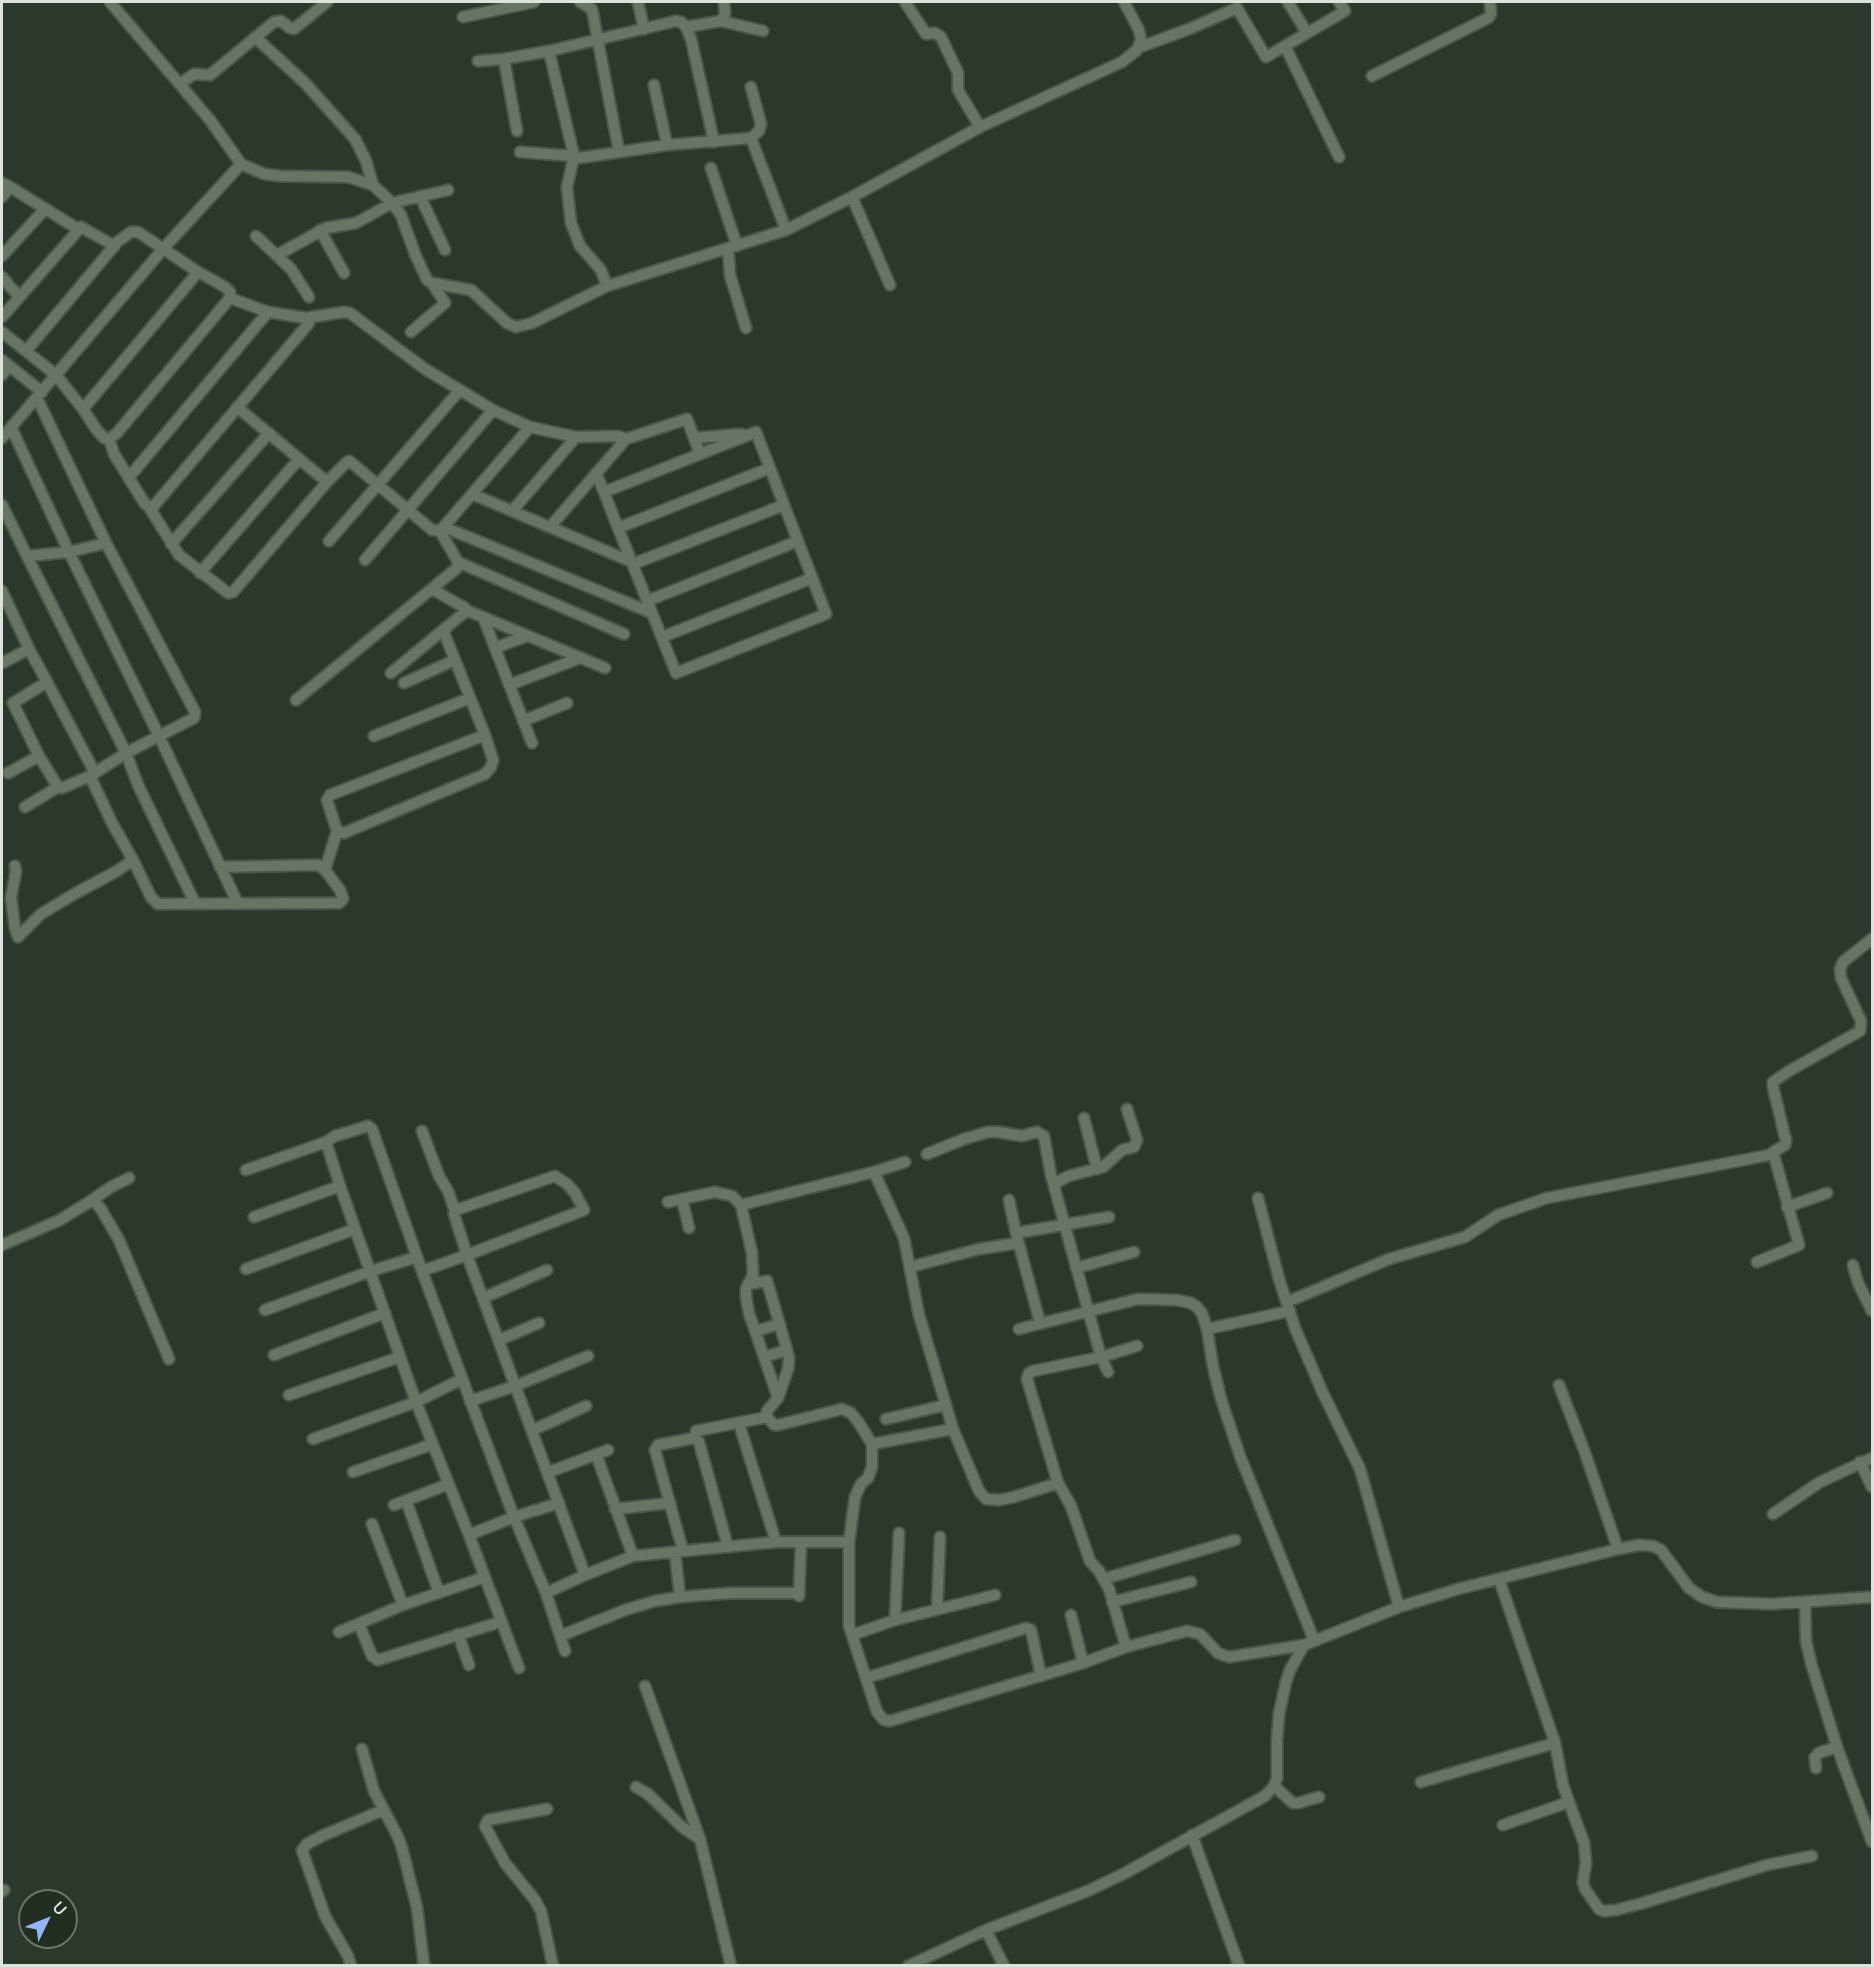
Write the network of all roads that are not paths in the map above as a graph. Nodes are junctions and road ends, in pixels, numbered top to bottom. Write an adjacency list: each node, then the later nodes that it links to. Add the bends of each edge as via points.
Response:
1 (110, 2): 26 (street)
2 (327, 2): 18 (street, via 294,29 277,21)
3 (534, 2): 12 (street)
4 (580, 2): 19 (street, via 592,9)
5 (638, 2): 15 (street)
6 (724, 2): 13 (street)
7 (905, 2): 29 (street, via 926,34 935,33 941,38 958,73 958,90)
8 (1124, 2): 21 (street, via 1139,30)
9 (1288, 2): 17 (street)
10 (1339, 2): 17 (street, via 1345,11)
11 (1490, 2): 25 (street, via 1488,18)
12 (463, 17)
13 (722, 21): 14 (street); 16 (street)
14 (686, 27): 15 (street, via 676,21); 32 (street)
15 (644, 29): 19 (street)
16 (763, 31)
17 (1307, 33): 20 (street)
18 (255, 37): 26 (street, via 210,75 194,74); 41 (street, via 305,83 355,139)
19 (598, 39): 22 (street); 35 (street)
20 (1285, 46): 21 (street, via 1266,57 1237,8); 37 (street)
21 (1140, 47): 29 (street, via 1122,62)
22 (549, 51): 23 (street); 36 (street)
23 (504, 59): 24 (street); 30 (street)
24 (478, 61)
25 (1372, 76)
26 (180, 84): 38 (street)
27 (654, 86): 33 (street)
28 (751, 87): 31 (street, via 761,124)
29 (980, 127): 45 (street)
30 (517, 131)
31 (751, 138): 32 (street); 50 (street)
32 (714, 142): 33 (street)
33 (668, 146): 35 (street)
34 (520, 152): 36 (street)
35 (619, 152): 36 (street)
36 (574, 156): 63 (street, via 567,187 571,223 580,246 601,270)
37 (1339, 157)
38 (241, 164): 41 (street, via 264,174 348,177); 54 (street)
39 (711, 168): 53 (street)
40 (6, 185): 44 (street); 47 (street)
41 (372, 185): 46 (street)
42 (448, 190): 43 (street)
43 (420, 196): 46 (street); 55 (street)
44 (2, 197)
45 (852, 197): 50 (street); 62 (street)
46 (392, 203): 49 (street, via 356,223); 61 (street, via 401,215 423,275)
47 (45, 209): 48 (street); 57 (street)
48 (78, 229): 52 (street, via 83,227); 64 (street)
49 (320, 230): 56 (street); 59 (street)
50 (786, 230): 53 (street)
51 (256, 236): 56 (street)
52 (115, 245): 54 (street, via 136,231); 73 (street)
53 (732, 247): 63 (street); 70 (street, via 731,282)
54 (163, 249): 58 (street); 76 (street)
55 (445, 250)
56 (277, 255): 65 (street)
57 (2, 256)
58 (198, 272): 66 (street, via 225,286); 80 (street)
59 (344, 273)
60 (2, 277): 64 (street)
61 (432, 283): 63 (street, via 471,290 516,327); 72 (street, via 445,303)
62 (890, 285)
63 (607, 286)
64 (19, 297): 68 (street)
65 (309, 297)
66 (230, 298): 67 (street); 89 (street)
67 (268, 312): 69 (street); 95 (street)
68 (2, 317)
69 (306, 318): 77 (street, via 350,313 424,369); 79 (street, via 308,325)
70 (746, 328)
71 (2, 332): 73 (street)
72 (411, 332)
73 (26, 351): 76 (street)
74 (5, 363): 75 (street); 78 (street)
75 (2, 375)
76 (55, 376): 78 (street); 80 (street)
77 (460, 390): 81 (street); 97 (street)
78 (41, 393): 82 (street); 110 (street)
79 (237, 407): 85 (street); 102 (street, via 153,507)
80 (83, 409): 89 (street, via 96,429)
81 (493, 410): 83 (street); 103 (street)
82 (11, 427): 87 (street); 112 (street)
83 (530, 427): 86 (street); 99 (street)
84 (756, 432): 88 (street); 91 (street); 93 (street)
85 (269, 433): 92 (street); 111 (street)
86 (576, 437): 90 (street); 104 (street)
87 (2, 438)
88 (694, 438): 90 (street, via 687,419); 91 (street)
89 (109, 439): 95 (street)
90 (626, 439): 94 (street)
91 (700, 454): 98 (street)
92 (299, 459): 96 (street); 117 (street)
93 (770, 468): 101 (street); 106 (street)
94 (596, 473): 98 (street); 105 (street)
95 (130, 476): 102 (street)
96 (327, 482): 97 (street, via 349,461); 117 (street, via 238,589 228,593)
97 (378, 484): 103 (street); 108 (street)
98 (604, 492): 106 (street)
99 (472, 494): 104 (street); 107 (street)
100 (2, 505): 113 (street)
101 (784, 505): 109 (street); 116 (street)
102 (149, 507): 111 (street)
103 (408, 510): 107 (street, via 432,530); 115 (street)
104 (512, 511): 105 (street)
105 (550, 527): 116 (street)
106 (618, 528): 116 (street)
107 (443, 533): 114 (street); 124 (street)
108 (329, 541)
109 (798, 541): 118 (street); 121 (street)
110 (106, 543): 112 (street); 146 (street, via 195,712 193,719)
111 (171, 544): 117 (street)
112 (69, 552): 113 (street); 146 (street)
113 (27, 556): 149 (street)
114 (455, 557): 119 (street, via 457,568); 128 (street)
115 (365, 560)
116 (632, 563): 121 (street)
117 (200, 573)
118 (812, 578): 130 (street); 130 (street, via 826,614 676,673)
119 (432, 589): 122 (street); 142 (street)
120 (2, 591): 123 (street)
121 (647, 601): 124 (street)
122 (466, 610): 125 (street); 127 (street)
123 (13, 613): 126 (street); 132 (street)
124 (652, 613): 130 (street)
125 (483, 617): 129 (street); 131 (street)
126 (2, 619)
127 (443, 630): 134 (street); 137 (street)
128 (624, 634)
129 (527, 636): 131 (street); 133 (street)
130 (662, 637)
131 (495, 648): 140 (street)
132 (29, 650): 135 (street); 138 (street)
133 (580, 658): 136 (street); 140 (street)
134 (455, 660): 139 (street); 141 (street)
135 (2, 663)
136 (605, 668)
137 (391, 672)
138 (47, 682): 150 (street, via 13,703); 152 (street)
139 (404, 683)
140 (509, 685): 144 (street)
141 (470, 698): 145 (street); 147 (street)
142 (296, 700)
143 (567, 703): 144 (street)
144 (523, 721): 148 (street)
145 (485, 735): 155 (street, via 493,760 485,774 344,833); 155 (street, via 330,795 327,800)
146 (159, 736): 149 (street); 158 (street)
147 (374, 736)
148 (532, 742)
149 (126, 753): 152 (street); 161 (street)
150 (39, 756): 151 (street); 153 (street)
151 (8, 773)
152 (93, 774): 153 (street); 156 (street, via 112,823)
153 (58, 787): 154 (street)
154 (25, 807)
155 (337, 831): 159 (street)
156 (133, 860): 160 (street, via 41,914 18,937); 161 (street, via 156,902)
157 (15, 866): 160 (street)
158 (220, 867): 159 (street, via 314,864); 162 (street)
159 (325, 870): 162 (street, via 342,894 339,903)
160 (6, 893)
161 (195, 903): 162 (street)
162 (238, 904)
163 (1872, 939): 169 (street, via 1840,969 1861,1029 1774,1080 1786,1141)
164 (1127, 1109): 171 (street, via 1137,1140 1134,1147 1122,1150)
165 (1084, 1118): 171 (street)
166 (422, 1131): 185 (street)
167 (326, 1142): 172 (street); 175 (street); 195 (street, via 357,1129 372,1129)
168 (927, 1154): 176 (street, via 988,1132 1022,1136 1038,1132 1044,1136)
169 (1774, 1154): 184 (street); 206 (street, via 1546,1198 1498,1215 1465,1238 1389,1259)
170 (904, 1162): 173 (street)
171 (1097, 1169): 176 (street, via 1069,1176)
172 (246, 1170)
173 (874, 1172): 183 (street); 198 (street, via 899,1224)
174 (129, 1178): 181 (street)
175 (340, 1186): 186 (street); 190 (street)
176 (1055, 1186): 188 (street)
177 (1827, 1193): 184 (street)
178 (682, 1198): 182 (street); 183 (street, via 722,1192); 189 (street)
179 (1258, 1198): 206 (street)
180 (1010, 1200): 191 (street)
181 (89, 1202): 192 (street, via 60,1220); 225 (street, via 95,1202 101,1209 118,1240)
182 (668, 1202)
183 (741, 1205): 204 (street, via 752,1253 753,1275)
184 (1787, 1206): 196 (street, via 1798,1246)
185 (455, 1211): 194 (street); 194 (street, via 555,1176 575,1194 584,1210)
186 (254, 1217)
187 (1109, 1217): 188 (street)
188 (1066, 1224): 191 (street); 199 (street)
189 (689, 1228)
190 (356, 1229): 200 (street); 202 (street)
191 (1018, 1238): 198 (street); 212 (street)
192 (2, 1245)
193 (1134, 1252): 199 (street)
194 (467, 1255): 203 (street); 205 (street)
195 (417, 1257): 202 (street); 203 (street)
196 (1757, 1262)
197 (1853, 1265): 208 (street)
198 (910, 1267): 234 (street, via 919,1315)
199 (1076, 1268): 209 (street)
200 (246, 1269)
201 (547, 1270): 205 (street)
202 (371, 1271): 207 (street); 210 (street)
203 (422, 1271): 227 (street)
204 (748, 1284): 213 (street, via 767,1281); 216 (street, via 746,1297)
205 (483, 1298): 217 (street)
206 (1288, 1307): 215 (street); 286 (street, via 1322,1391 1360,1469)
207 (265, 1310)
208 (1872, 1311)
209 (1089, 1312): 212 (street); 215 (street, via 1138,1299 1177,1300 1197,1307); 224 (street)
210 (385, 1313): 220 (street); 222 (street)
211 (539, 1323): 217 (street)
212 (1040, 1323): 214 (street)
213 (780, 1324): 216 (street); 219 (street)
214 (1019, 1329)
215 (1208, 1329): 296 (street, via 1221,1399)
216 (755, 1331): 223 (street)
217 (499, 1340): 229 (street)
218 (1137, 1346): 224 (street)
219 (787, 1350): 223 (street); 231 (street, via 788,1369)
220 (274, 1355)
221 (588, 1356): 229 (street)
222 (400, 1357): 230 (street); 232 (street)
223 (765, 1357): 231 (street)
224 (1101, 1357): 226 (street); 251 (street, via 1036,1370 1027,1376)
225 (169, 1359)
226 (1108, 1372)
227 (462, 1379): 232 (street); 233 (street)
228 (1558, 1385): 270 (street)
229 (515, 1386): 233 (street); 239 (street)
230 (289, 1395)
231 (778, 1398): 236 (street, via 767,1411)
232 (416, 1401): 242 (street); 243 (street)
233 (470, 1401): 260 (street)
234 (946, 1404): 237 (street); 238 (street)
235 (586, 1406): 239 (street)
236 (767, 1417): 241 (street); 244 (street, via 778,1425 842,1409 859,1423)
237 (886, 1419)
238 (953, 1428): 244 (street); 251 (street, via 978,1491 986,1499 1014,1497)
239 (533, 1430): 250 (street)
240 (741, 1430): 266 (street)
241 (696, 1431)
242 (313, 1439)
243 (433, 1444): 249 (street); 252 (street)
244 (872, 1444): 267 (street, via 872,1467 855,1497)
245 (608, 1450): 246 (street)
246 (596, 1454): 250 (street); 258 (street)
247 (1872, 1458): 248 (street)
248 (1860, 1462): 253 (street); 259 (street, via 1820,1482)
249 (353, 1472)
250 (549, 1472): 255 (street)
251 (1058, 1483): 275 (street, via 1071,1506 1090,1561)
252 (449, 1484): 254 (street); 263 (street)
253 (1872, 1487)
254 (406, 1500): 257 (street); 278 (street)
255 (559, 1503): 260 (street); 273 (street)
256 (670, 1503): 258 (street); 269 (street, via 655,1448 696,1438); 271 (street)
257 (394, 1505)
258 (615, 1509): 272 (street)
259 (1773, 1514)
260 (513, 1517): 263 (street); 279 (street)
261 (372, 1524): 285 (street)
262 (899, 1533): 289 (street)
263 (469, 1535): 274 (street)
264 (940, 1537): 287 (street)
265 (1235, 1540): 275 (street)
266 (776, 1542): 268 (street); 269 (street)
267 (849, 1542): 268 (street); 294 (street, via 848,1607)
268 (801, 1543): 281 (street, via 799,1594)
269 (728, 1547): 271 (street)
270 (1618, 1548): 276 (street); 284 (street, via 1657,1548 1689,1588 1717,1602)
271 (679, 1551): 272 (street); 281 (street)
272 (633, 1556): 273 (street)
273 (585, 1575): 279 (street)
274 (484, 1577): 278 (street); 290 (street)
275 (1104, 1579): 283 (street)
276 (1499, 1579): 286 (street); 305 (street)
277 (1191, 1582): 283 (street)
278 (439, 1593): 285 (street)
279 (546, 1593): 295 (street)
280 (995, 1595): 287 (street)
281 (680, 1597): 295 (street, via 625,1610)
282 (1872, 1597): 284 (street)
283 (1112, 1602): 297 (street)
284 (1804, 1603): 306 (street, via 1808,1653)
285 (403, 1605): 291 (street)
286 (1400, 1607): 296 (street)
287 (937, 1610): 289 (street)
288 (1071, 1615): 299 (street)
289 (895, 1620): 294 (street)
290 (500, 1622): 293 (street); 301 (street)
291 (359, 1624): 292 (street); 293 (street, via 372,1656 378,1660)
292 (339, 1632)
293 (458, 1634): 300 (street)
294 (852, 1635): 303 (street)
295 (560, 1636): 298 (street)
296 (1309, 1643): 297 (street, via 1229,1658 1218,1653 1200,1634 1187,1631); 310 (street, via 1290,1670 1283,1697)
297 (1126, 1647): 299 (street)
298 (565, 1651)
299 (1083, 1663): 302 (street)
300 (469, 1665)
301 (519, 1668)
302 (1041, 1676): 303 (street, via 890,1721 877,1712); 303 (street, via 1030,1630 1026,1628)
303 (866, 1678)
304 (645, 1686): 318 (street)
305 (1555, 1743): 309 (street); 313 (street)
306 (1837, 1747): 308 (street, via 1819,1753 1814,1761); 319 (street)
307 (362, 1749): 315 (street)
308 (1816, 1768)
309 (1421, 1782)
310 (1274, 1786): 312 (street, via 1293,1803); 317 (street, via 1265,1796)
311 (636, 1787): 318 (street)
312 (1319, 1797)
313 (1569, 1802): 316 (street); 320 (street, via 1584,1843 1585,1889 1604,1911)
314 (548, 1809): 324 (street, via 488,1820 485,1826 505,1863 541,1911)
315 (383, 1810): 322 (street, via 322,1836 302,1850 325,1916); 323 (street, via 402,1848 417,1908)
316 (1503, 1825)
317 (1192, 1835): 321 (street, via 1090,1890); 328 (street)
318 (700, 1839): 325 (street)
319 (1872, 1842)
320 (1812, 1856)
321 (986, 1930): 326 (street); 327 (street)
322 (351, 1965)
323 (424, 1965)
324 (553, 1965)
325 (731, 1965)
326 (908, 1965)
327 (1004, 1965)
328 (1239, 1965)

